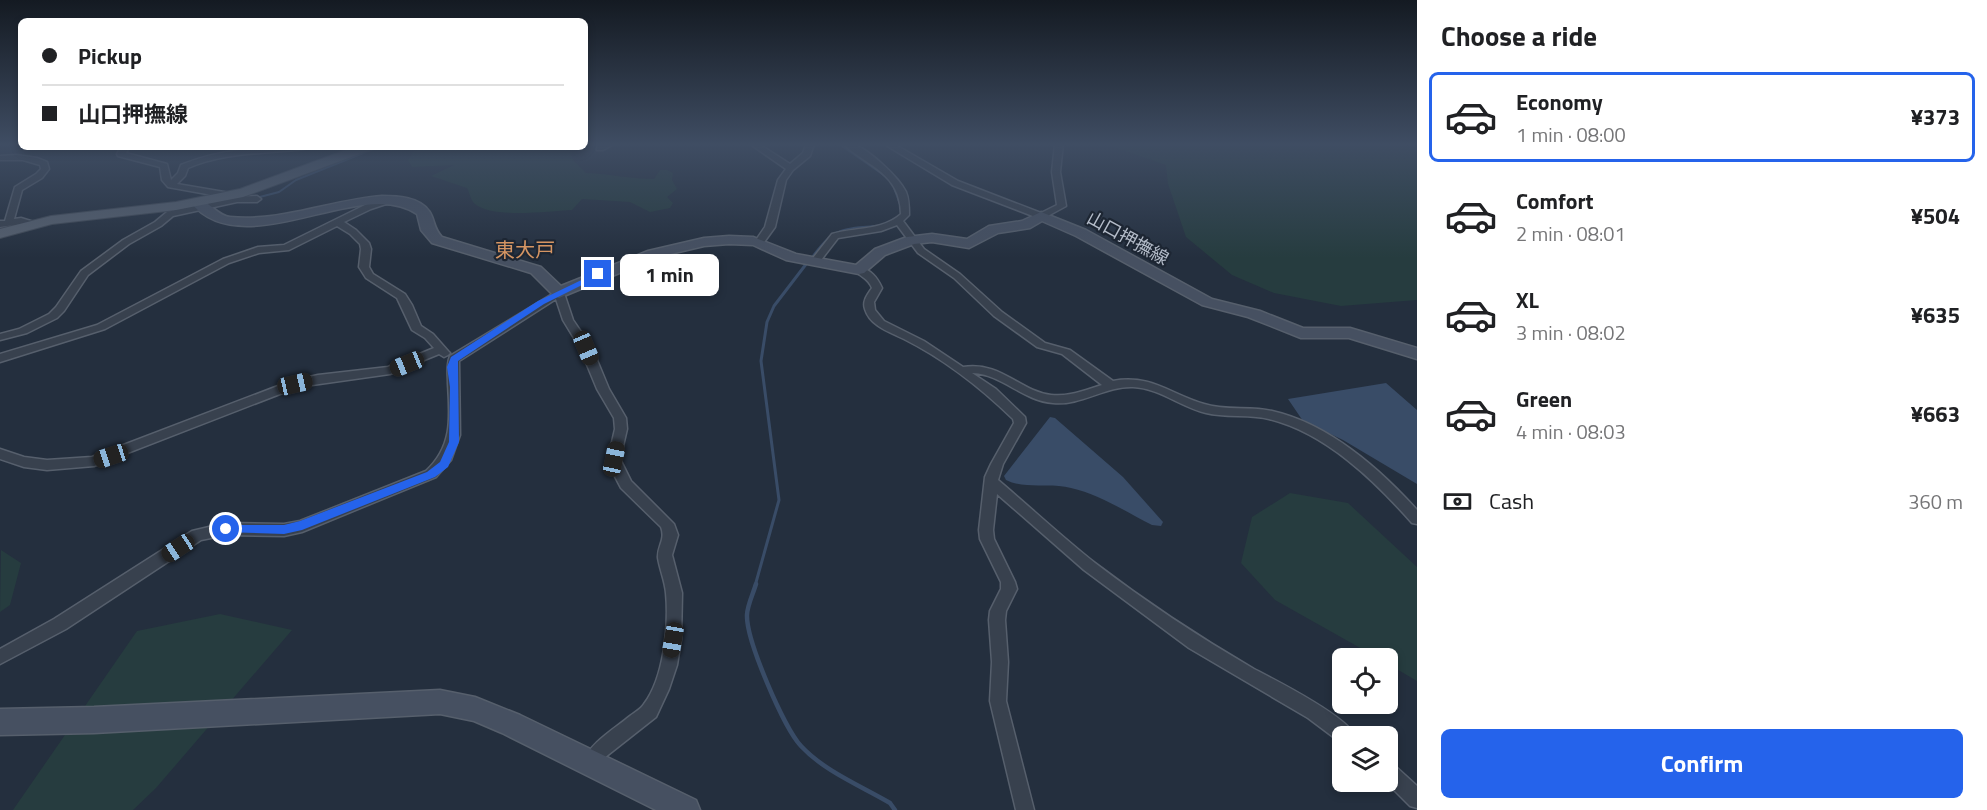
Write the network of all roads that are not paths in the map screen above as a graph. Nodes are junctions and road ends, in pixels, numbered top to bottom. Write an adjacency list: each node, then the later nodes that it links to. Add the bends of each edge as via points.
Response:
1 (30, 182): 15 (street, via 18,189)
2 (168, 182): 9 (street)
3 (174, 182): 9 (street)
4 (275, 182): 10 (main road)
5 (781, 182): 21 (street, via 770,227)
6 (896, 182): 17 (street, via 906,211)
7 (953, 182): 14 (street)
8 (1058, 182): 14 (street, via 1062,206)
9 (171, 185): 10 (street)
10 (230, 196): 13 (main road)
11 (257, 199): 13 (street)
12 (386, 201): 13 (main road, via 361,201 301,216 240,221 221,219); 16 (street); 24 (main road, via 420,208 428,230 437,240 536,270)
13 (201, 205): 18 (main road); 25 (street, via 170,214 84,273 53,316)
14 (1041, 216): 20 (main road, via 1025,225 994,229 969,244 932,238); 27 (main road, 山口押撫線, via 1082,233 1207,302 1254,314 1301,333 1350,333)
15 (4, 222): 18 (street)
16 (337, 222): 26 (street, via 364,243 364,267 369,276 401,296 416,328); 28 (street, via 286,248 258,250 226,261 101,327)
17 (899, 222): 20 (street); 22 (street, via 835,236)
18 (31, 224): 19 (main road)
19 (0, 234)
20 (912, 240): 23 (main road, via 876,255); 31 (street, via 1041,345 1066,352)
21 (759, 243): 22 (main road); 24 (main road, via 701,243 633,260)
22 (810, 261): 23 (main road)
23 (859, 270): 30 (street, via 874,280 876,288 869,302 880,323)
24 (559, 293): 29 (street); 38 (street, via 568,320 620,418 614,459 617,467 626,484 667,524 671,535 665,555 674,593 673,640 661,690 650,711 598,752)
25 (0, 337)
26 (440, 350): 29 (street); 32 (street, via 390,370 295,384 94,461 40,466)
27 (1417, 354)
28 (0, 358)
29 (454, 359): 35 (street, via 454,442 444,465 431,474 302,526 284,530 226,529 197,535 60,624)
30 (962, 371): 31 (street, via 971,368 993,374 1031,394 1056,400 1078,399); 33 (street, via 1019,417 1020,423 997,464)
31 (1110, 385): 34 (street, via 1145,384 1208,410 1284,420 1352,457)
32 (0, 454)
33 (992, 482): 37 (street, via 1089,566 1195,643); 42 (street, via 987,539 1009,589 997,620 998,701)
34 (1417, 519)
35 (0, 657)
36 (0, 722): 38 (main road, via 440,702 475,709)
37 (1333, 726)
38 (591, 763): 41 (main road)
39 (1398, 781): 40 (street)
40 (1417, 799)
41 (686, 810)
42 (1026, 810)

